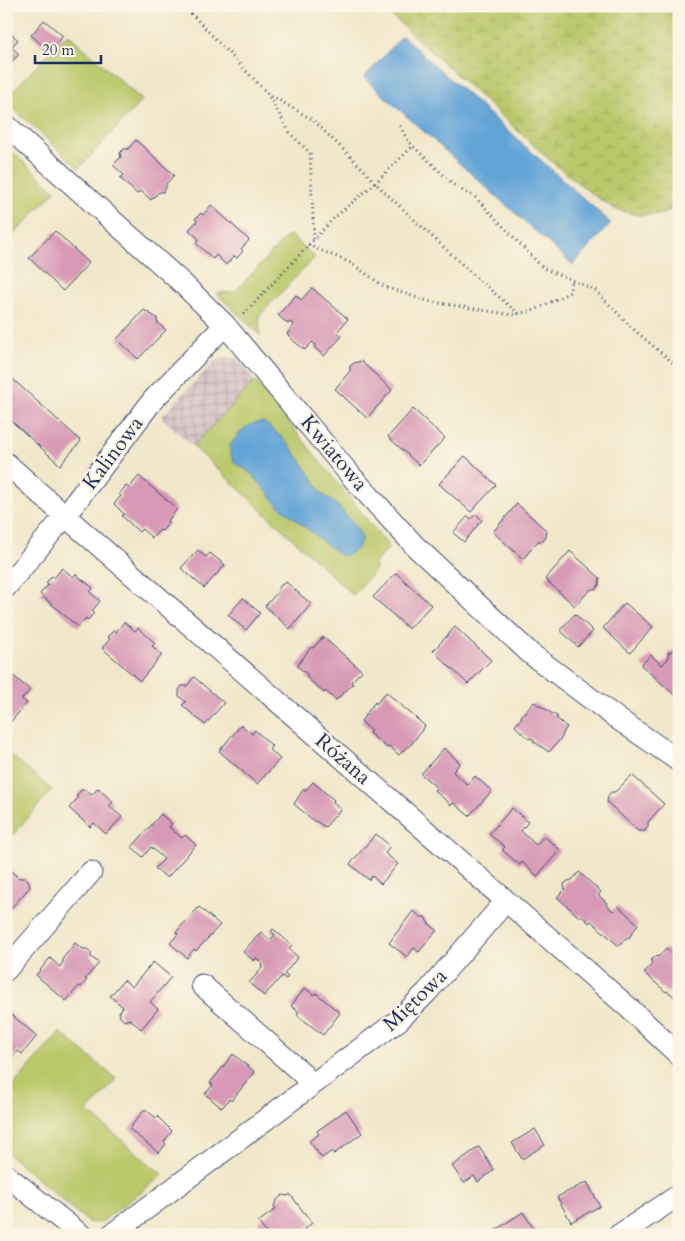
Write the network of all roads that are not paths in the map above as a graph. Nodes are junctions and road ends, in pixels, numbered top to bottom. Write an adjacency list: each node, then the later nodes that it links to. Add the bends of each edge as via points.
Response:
1 (6, 125): 2 (street, Kwiatowa)
2 (225, 325): 4 (street, Kalinowa, via 153,400); 6 (street, Kwiatowa, via 352,477 416,547 531,654 618,720)
3 (6, 463): 4 (street, Różana)
4 (65, 516): 5 (street, Kalinowa); 8 (street, Różana)
5 (6, 587)
6 (679, 761)
7 (91, 872): 9 (street)
8 (506, 901): 11 (street, Różana); 12 (street, Miętowa, via 399,1020)
9 (6, 970)
10 (202, 985): 12 (street, via 302,1073)
11 (679, 1055)
12 (311, 1086): 16 (street, Miętowa)
13 (6, 1174): 15 (street)
14 (679, 1195): 17 (street)
15 (81, 1235)
16 (112, 1235)
17 (619, 1235)

